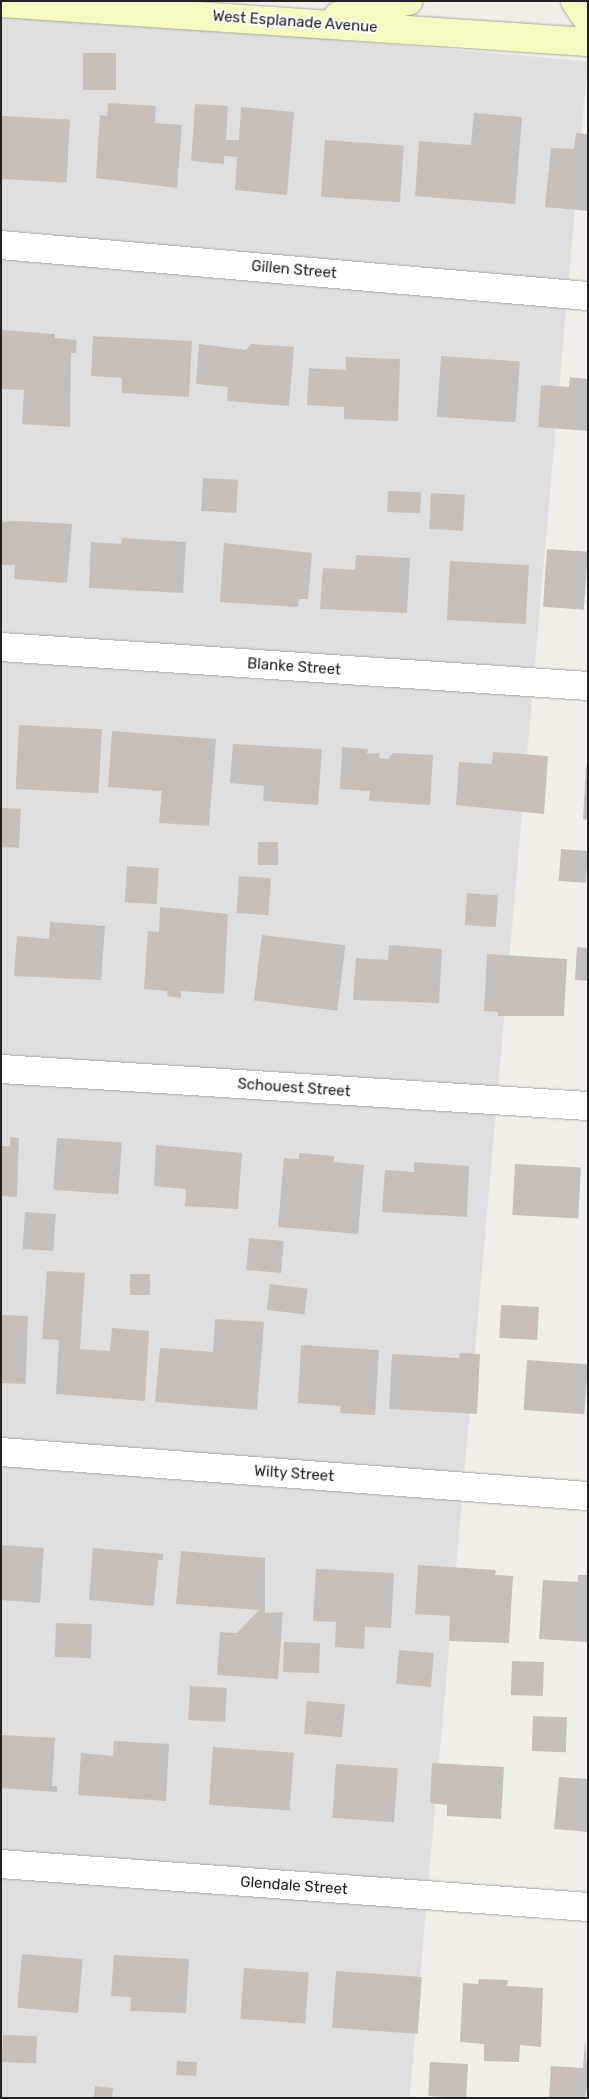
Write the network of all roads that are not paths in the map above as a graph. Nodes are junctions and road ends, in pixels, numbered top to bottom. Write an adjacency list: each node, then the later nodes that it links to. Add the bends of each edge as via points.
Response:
1 (408, 1): 5 (main road)
2 (575, 1): 4 (main road)
3 (1, 3): 5 (main road, West Esplanade Avenue)
4 (588, 20)
5 (305, 23): 6 (main road, West Esplanade Avenue)
6 (588, 42)
7 (1, 245): 8 (street, Gillen Street)
8 (588, 296)
9 (1, 647): 10 (street, Blanke Street)
10 (588, 686)
11 (1, 1069): 12 (street, Schouest Street)
12 (588, 1106)
13 (1, 1452): 14 (street, Wilty Street)
14 (588, 1496)
15 (1, 1864): 16 (street, Glendale Street)
16 (588, 1907)

